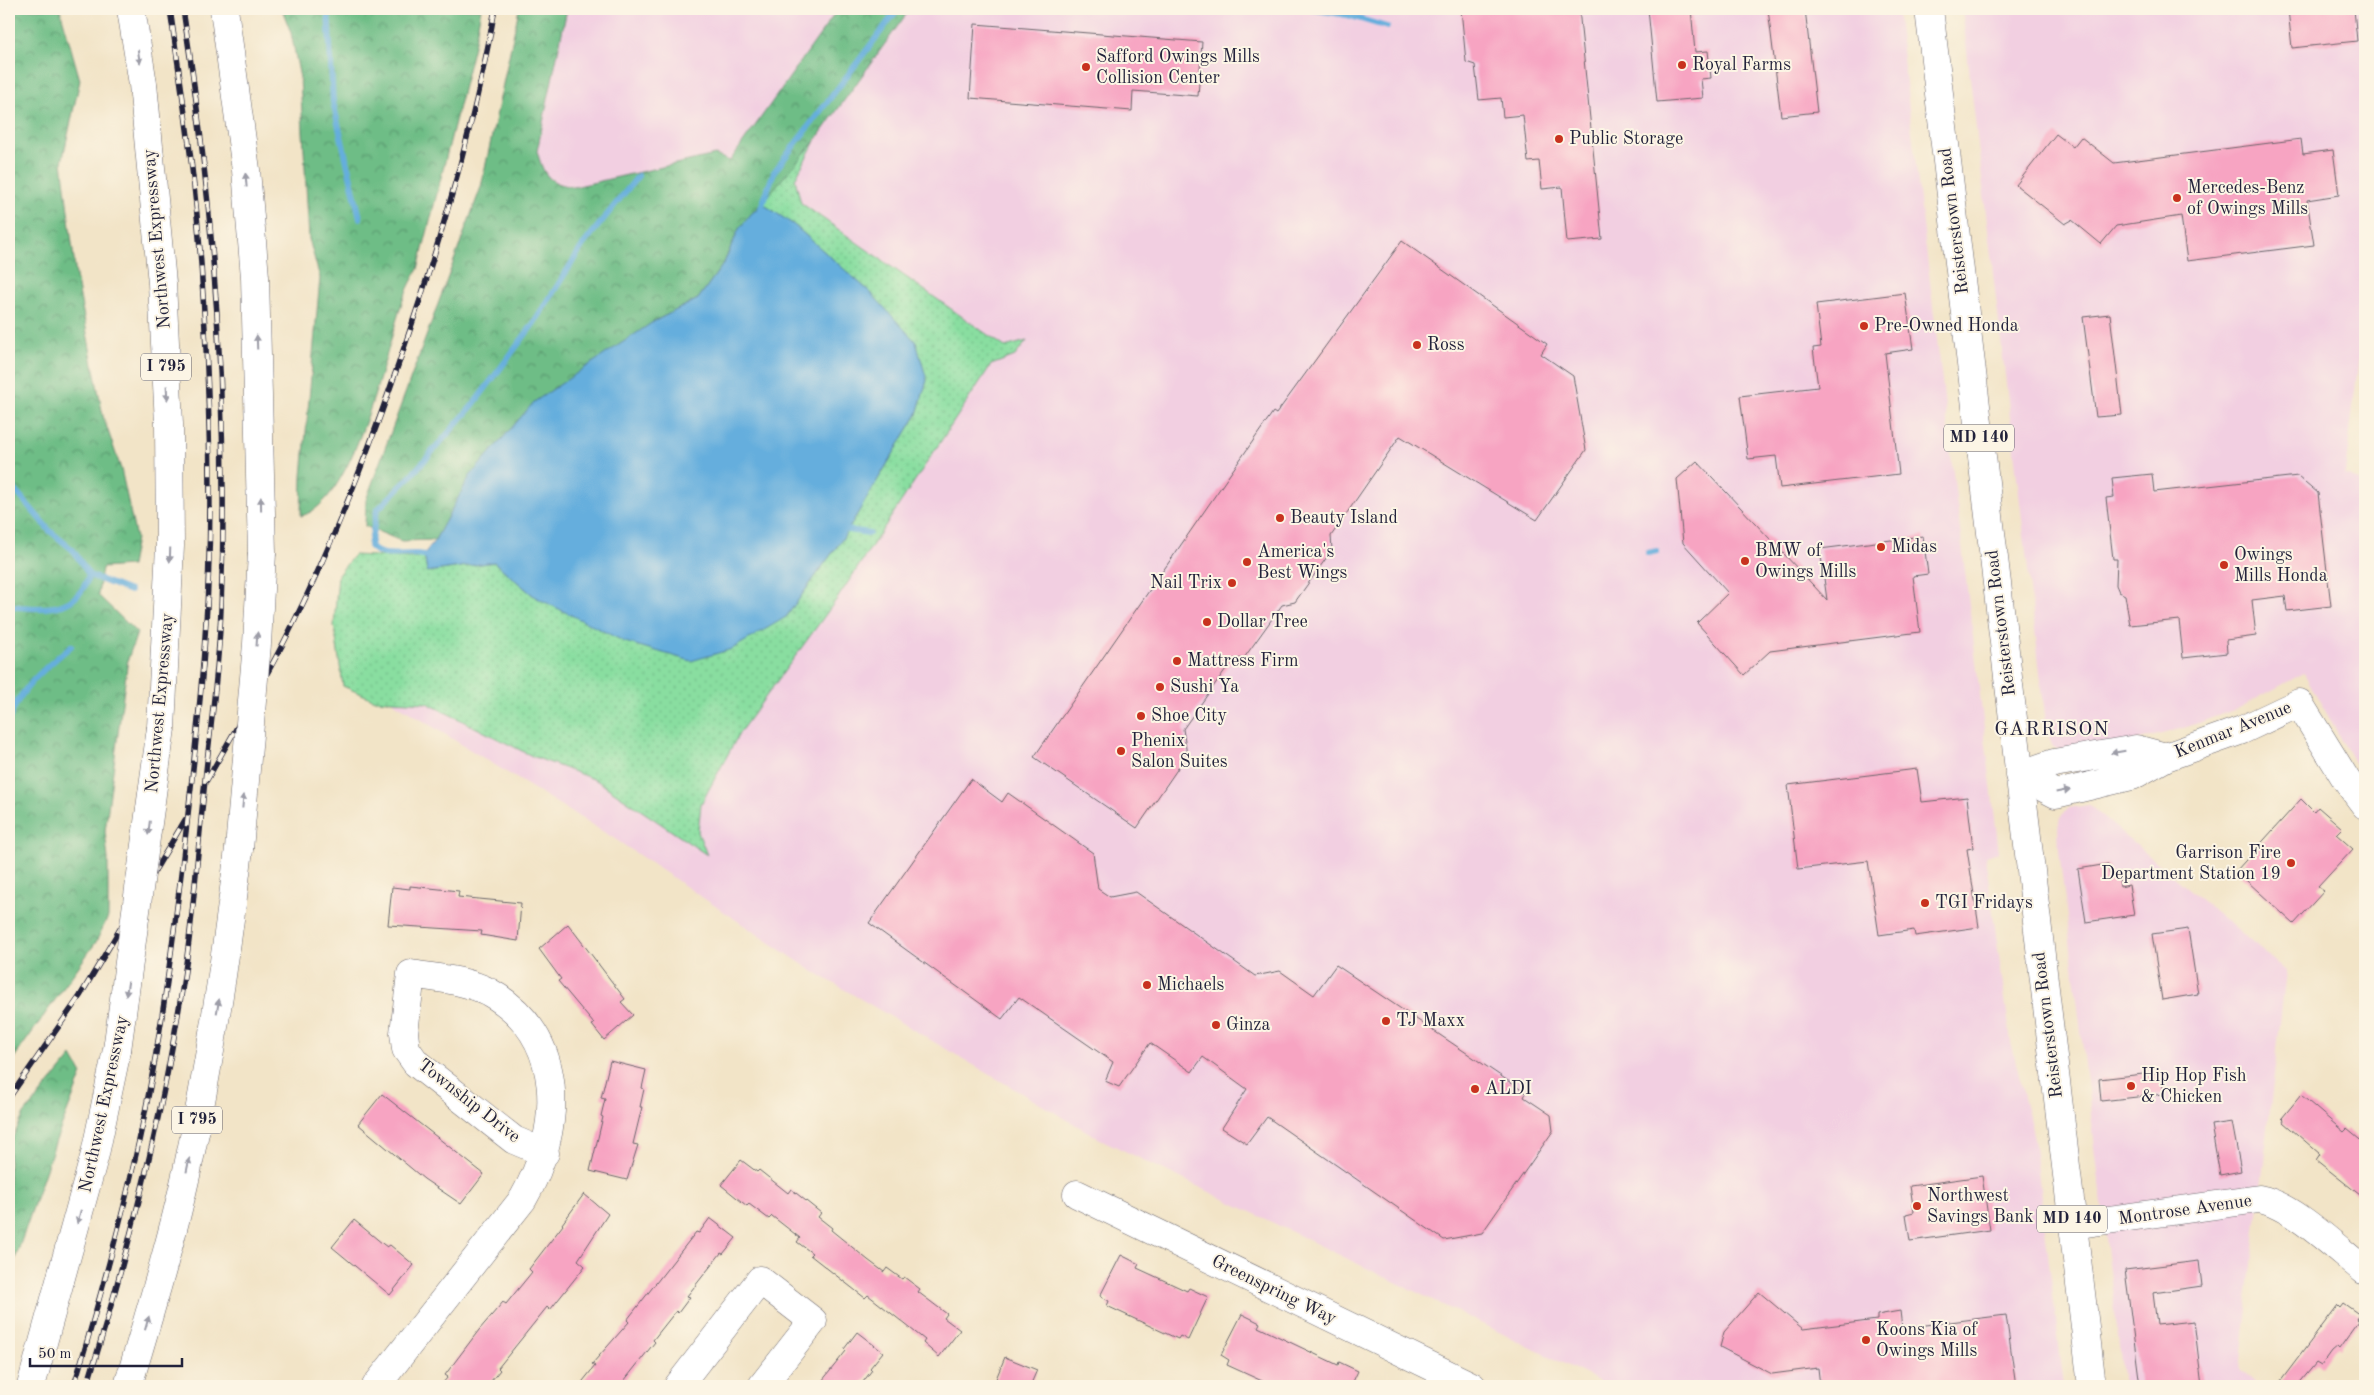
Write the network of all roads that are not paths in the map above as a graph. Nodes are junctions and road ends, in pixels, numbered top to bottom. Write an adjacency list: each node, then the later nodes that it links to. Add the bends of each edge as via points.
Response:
1 (131, 9): 10 (main road, Northwest Expressway / I 795, one-way to 10, bridge, via 143,84 153,184 162,283 168,414 170,546 161,728 117,1050 96,1154)
2 (224, 9): 11 (main road, I 795, one-way to 2, bridge, via 186,1172 225,966 257,644 262,553 255,277 246,170)
3 (1929, 9): 4 (main road, Reisterstown Road / MD 140)
4 (2019, 775): 5 (main road, Kenmar Avenue, via 2056,794 2132,776 2166,757 2242,730 2299,703); 8 (main road, Reisterstown Road / MD 140)
5 (2365, 805)
6 (545, 1153): 6 (main road, Township Drive, via 553,1100 549,1072 539,1045 524,1021 487,991 460,982 411,974 404,1033 406,1049 416,1063 514,1140); 12 (main road, Township Drive, via 523,1199)
7 (1077, 1194): 15 (main road, Greenspring Way)
8 (2072, 1225): 9 (main road, Montrose Avenue, via 2259,1199 2289,1211); 16 (main road, Reisterstown Road / MD 140)
9 (2365, 1271)
10 (31, 1386)
11 (128, 1386)
12 (376, 1386)
13 (678, 1386): 14 (main road, via 760,1280 813,1322)
14 (762, 1386)
15 (1472, 1386)
16 (2092, 1386)

